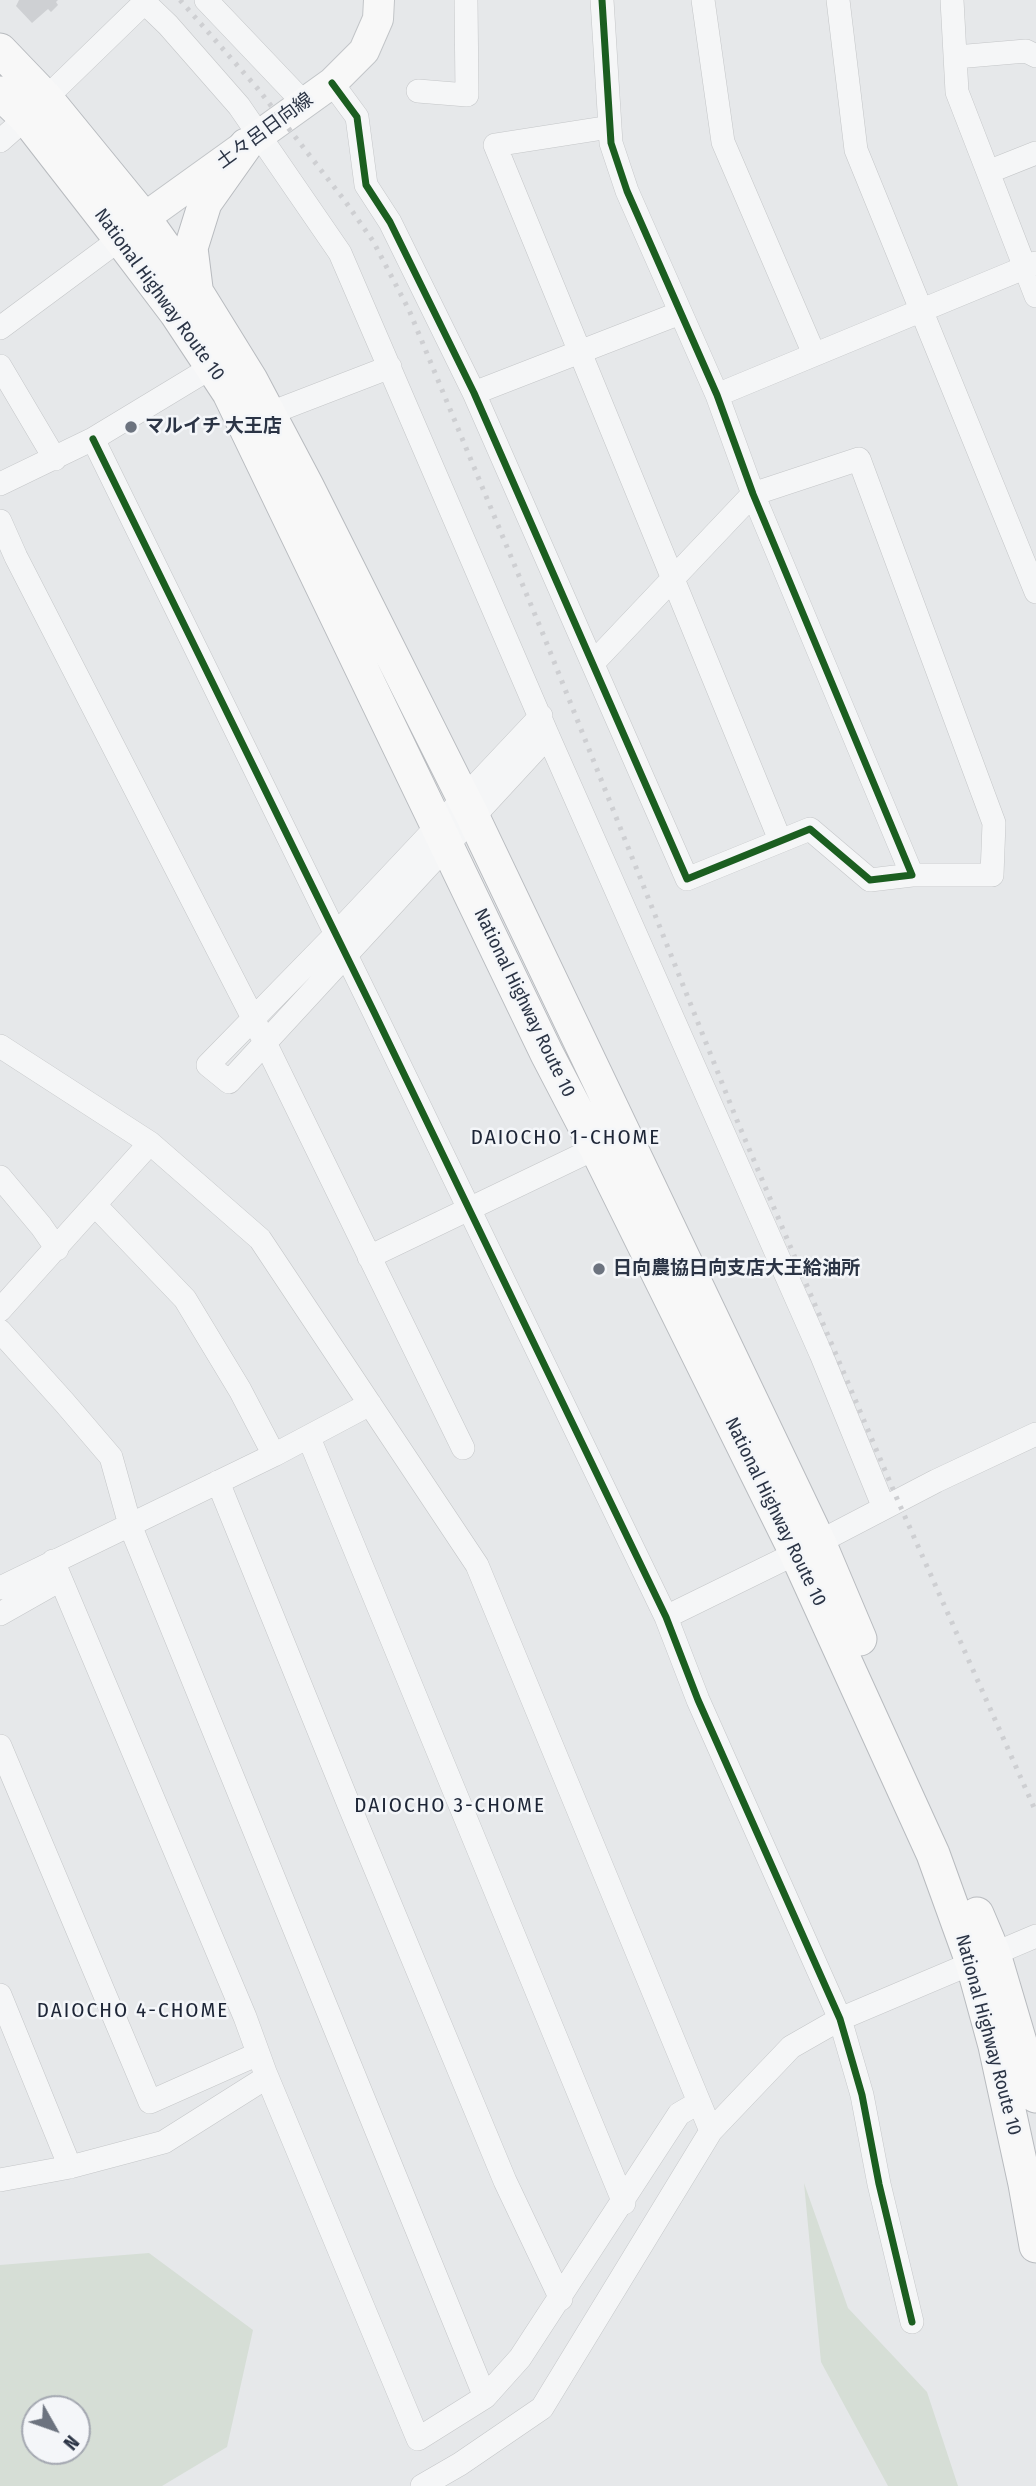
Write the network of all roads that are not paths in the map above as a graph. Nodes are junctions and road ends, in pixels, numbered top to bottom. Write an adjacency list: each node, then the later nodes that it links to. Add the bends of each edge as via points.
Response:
1 (206, 0): 15 (street)
2 (379, 0): 12 (main road, 土々呂日向線, via 378,19 364,51)
3 (466, 0): 13 (street, via 467,95)
4 (602, 0): 17 (street)
5 (704, 0): 30 (street, via 723,142)
6 (838, 0): 26 (street, via 856,150)
7 (952, 0): 11 (street)
8 (143, 1): 16 (street); 18 (street, via 239,106)
9 (0, 50): 16 (highway, National Highway Route 10)
10 (1036, 56): 11 (street, via 1026,51)
11 (956, 57): 21 (street, via 957,93)
12 (332, 83): 15 (main road, 土々呂日向線); 34 (street, via 357,117 366,185 390,222)
13 (418, 91)
14 (0, 93): 16 (highway, National Highway Route 10)
15 (304, 103): 18 (main road, 土々呂日向線)
16 (36, 108): 19 (street); 22 (highway, National Highway Route 10)
17 (610, 127): 27 (street, via 627,191); 29 (street, via 495,145)
18 (253, 140): 22 (main road, 土々呂日向線); 24 (highway, via 205,203 191,248); 33 (street, via 340,253)
19 (0, 141)
20 (1036, 153): 21 (street)
21 (988, 172): 23 (street)
22 (132, 228): 24 (highway, National Highway Route 10); 28 (street); 32 (highway, National Highway Route 10, via 176,313)
23 (1030, 265): 25 (street); 26 (street)
24 (196, 291): 36 (highway, National Highway Route 10)
25 (1036, 296)
26 (922, 309): 30 (street); 43 (street)
27 (680, 313): 29 (street); 35 (street)
28 (0, 328)
29 (578, 351): 34 (street); 42 (street)
30 (814, 354): 35 (street)
31 (0, 366): 38 (street)
32 (212, 367): 37 (street); 47 (highway, National Highway Route 10, via 235,405)
33 (390, 367): 36 (street); 45 (street)
34 (474, 393): 44 (street)
35 (717, 395): 40 (street)
36 (268, 414): 46 (highway, National Highway Route 10)
37 (93, 439): 38 (street); 50 (street)
38 (55, 459): 39 (street)
39 (0, 484)
40 (753, 494): 42 (street); 49 (street); 49 (street, via 859,459 994,823 992,876)
41 (0, 521): 51 (street)
42 (674, 579): 44 (street); 48 (street)
43 (1036, 592)
44 (593, 663): 48 (street, via 687,879)
45 (545, 726): 46 (street); 69 (street)
46 (468, 808): 47 (street); 71 (highway, National Highway Route 10)
47 (442, 835): 50 (street); 55 (highway, National Highway Route 10)
48 (780, 840): 49 (street, via 810,829 870,880)
49 (912, 874)
50 (341, 944): 51 (street); 52 (street); 58 (street)
51 (253, 1018): 52 (street); 52 (street, via 208,1065 229,1082)
52 (264, 1041): 60 (street)
53 (0, 1046): 54 (street)
54 (150, 1143): 57 (street); 63 (street, via 260,1239)
55 (596, 1148): 58 (street); 71 (highway, National Highway Route 10)
56 (0, 1177): 59 (street)
57 (95, 1205): 59 (street); 67 (street, via 185,1299)
58 (469, 1208): 60 (street); 75 (street)
59 (57, 1249): 61 (street)
60 (369, 1256): 66 (street)
61 (0, 1310)
62 (0, 1331): 70 (street, via 111,1457)
63 (370, 1404): 65 (street); 84 (street, via 477,1565)
64 (1036, 1434): 69 (street)
65 (309, 1438): 67 (street); 88 (street)
66 (463, 1448)
67 (274, 1455): 68 (street)
68 (218, 1482): 70 (street); 90 (street, via 500,2168)
69 (884, 1508): 71 (street)
70 (130, 1525): 72 (street); 92 (street)
71 (808, 1548): 75 (street); 78 (highway, National Highway Route 10)
72 (56, 1570): 73 (street); 74 (street); 81 (street)
73 (0, 1588)
74 (0, 1614)
75 (666, 1617): 80 (street, via 698,1700)
76 (0, 1746): 81 (street, via 150,2102)
77 (1036, 1936): 78 (street)
78 (983, 1958): 80 (street); 83 (highway, National Highway Route 10); 89 (highway, National Highway Route 10, via 995,2046)
79 (0, 1994): 86 (street)
80 (840, 2019): 85 (street, via 792,2047); 91 (street, via 862,2095 878,2184)
81 (258, 2054): 82 (street)
82 (267, 2077): 86 (street, via 164,2142); 92 (street, via 418,2439)
83 (1036, 2096)
84 (700, 2105): 85 (street); 88 (street, via 679,2114)
85 (711, 2132): 93 (street, via 542,2408)
86 (69, 2166): 87 (street)
87 (0, 2180)
88 (624, 2203): 90 (street)
89 (1036, 2246)
90 (561, 2299): 92 (street, via 520,2358)
91 (912, 2322)
92 (485, 2396)
93 (422, 2486)

